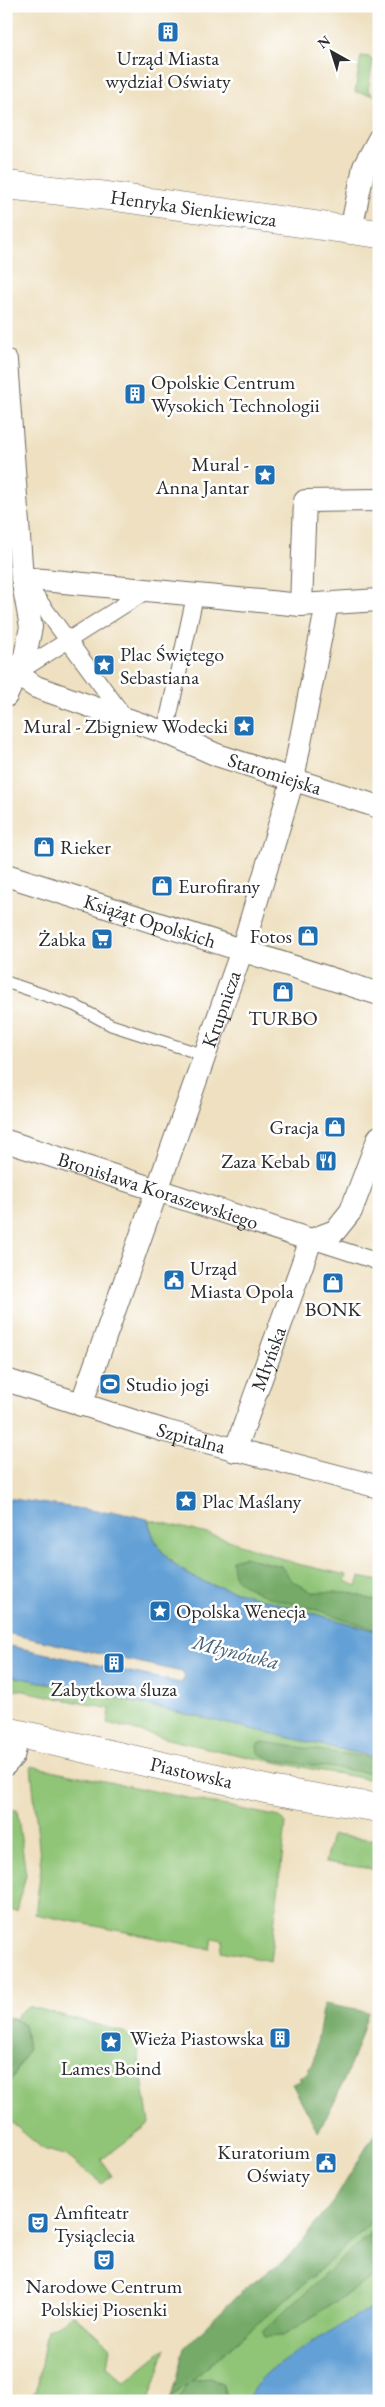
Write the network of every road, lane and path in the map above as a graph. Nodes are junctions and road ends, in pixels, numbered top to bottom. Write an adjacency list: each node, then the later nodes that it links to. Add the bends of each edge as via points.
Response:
1 (379, 139): 3 (street, via 364,167)
2 (6, 185): 3 (street, Henryka Sienkiewicza)
3 (351, 230): 4 (street, Henryka Sienkiewicza)
4 (379, 234)
5 (6, 361): 7 (street)
6 (379, 500): 12 (street, via 305,501)
7 (19, 578): 8 (street); 13 (street); 14 (street, via 31,627 25,656)
8 (146, 591): 9 (street); 13 (street)
9 (199, 596): 12 (street); 17 (street)
10 (379, 600): 11 (street)
11 (327, 604): 12 (street); 18 (street, Krupnicza)
12 (301, 605)
13 (68, 641): 14 (street); 16 (street)
14 (11, 673): 15 (street); 16 (street, via 36,687)
15 (6, 696)
16 (126, 719): 17 (street)
17 (169, 734): 18 (street, Staromiejska, via 217,755)
18 (292, 779): 19 (street, Staromiejska); 21 (street, Krupnicza)
19 (379, 807)
20 (6, 875): 21 (street, Książąt Opolskich)
21 (242, 950): 23 (street, Książąt Opolskich); 24 (street, Krupnicza)
22 (6, 982): 24 (lane, via 74,1005 111,1025)
23 (379, 994)
24 (204, 1055): 27 (street, Krupnicza)
25 (379, 1137): 28 (street, via 352,1212 334,1232)
26 (6, 1141): 27 (street, Bronisława Koraszewskiego)
27 (156, 1189): 28 (street, Bronisława Koraszewskiego); 31 (street, Krupnicza)
28 (311, 1240): 29 (street); 32 (street, Młyńska)
29 (379, 1262)
30 (6, 1380): 31 (street, Szpitalna)
31 (81, 1404): 32 (street, Szpitalna)
32 (235, 1451): 33 (street, Szpitalna)
33 (379, 1487)
34 (12, 1733): 35 (street, via 13,1756); 36 (street, Piastowska, via 270,1790)
35 (6, 1764)
36 (379, 1808)

